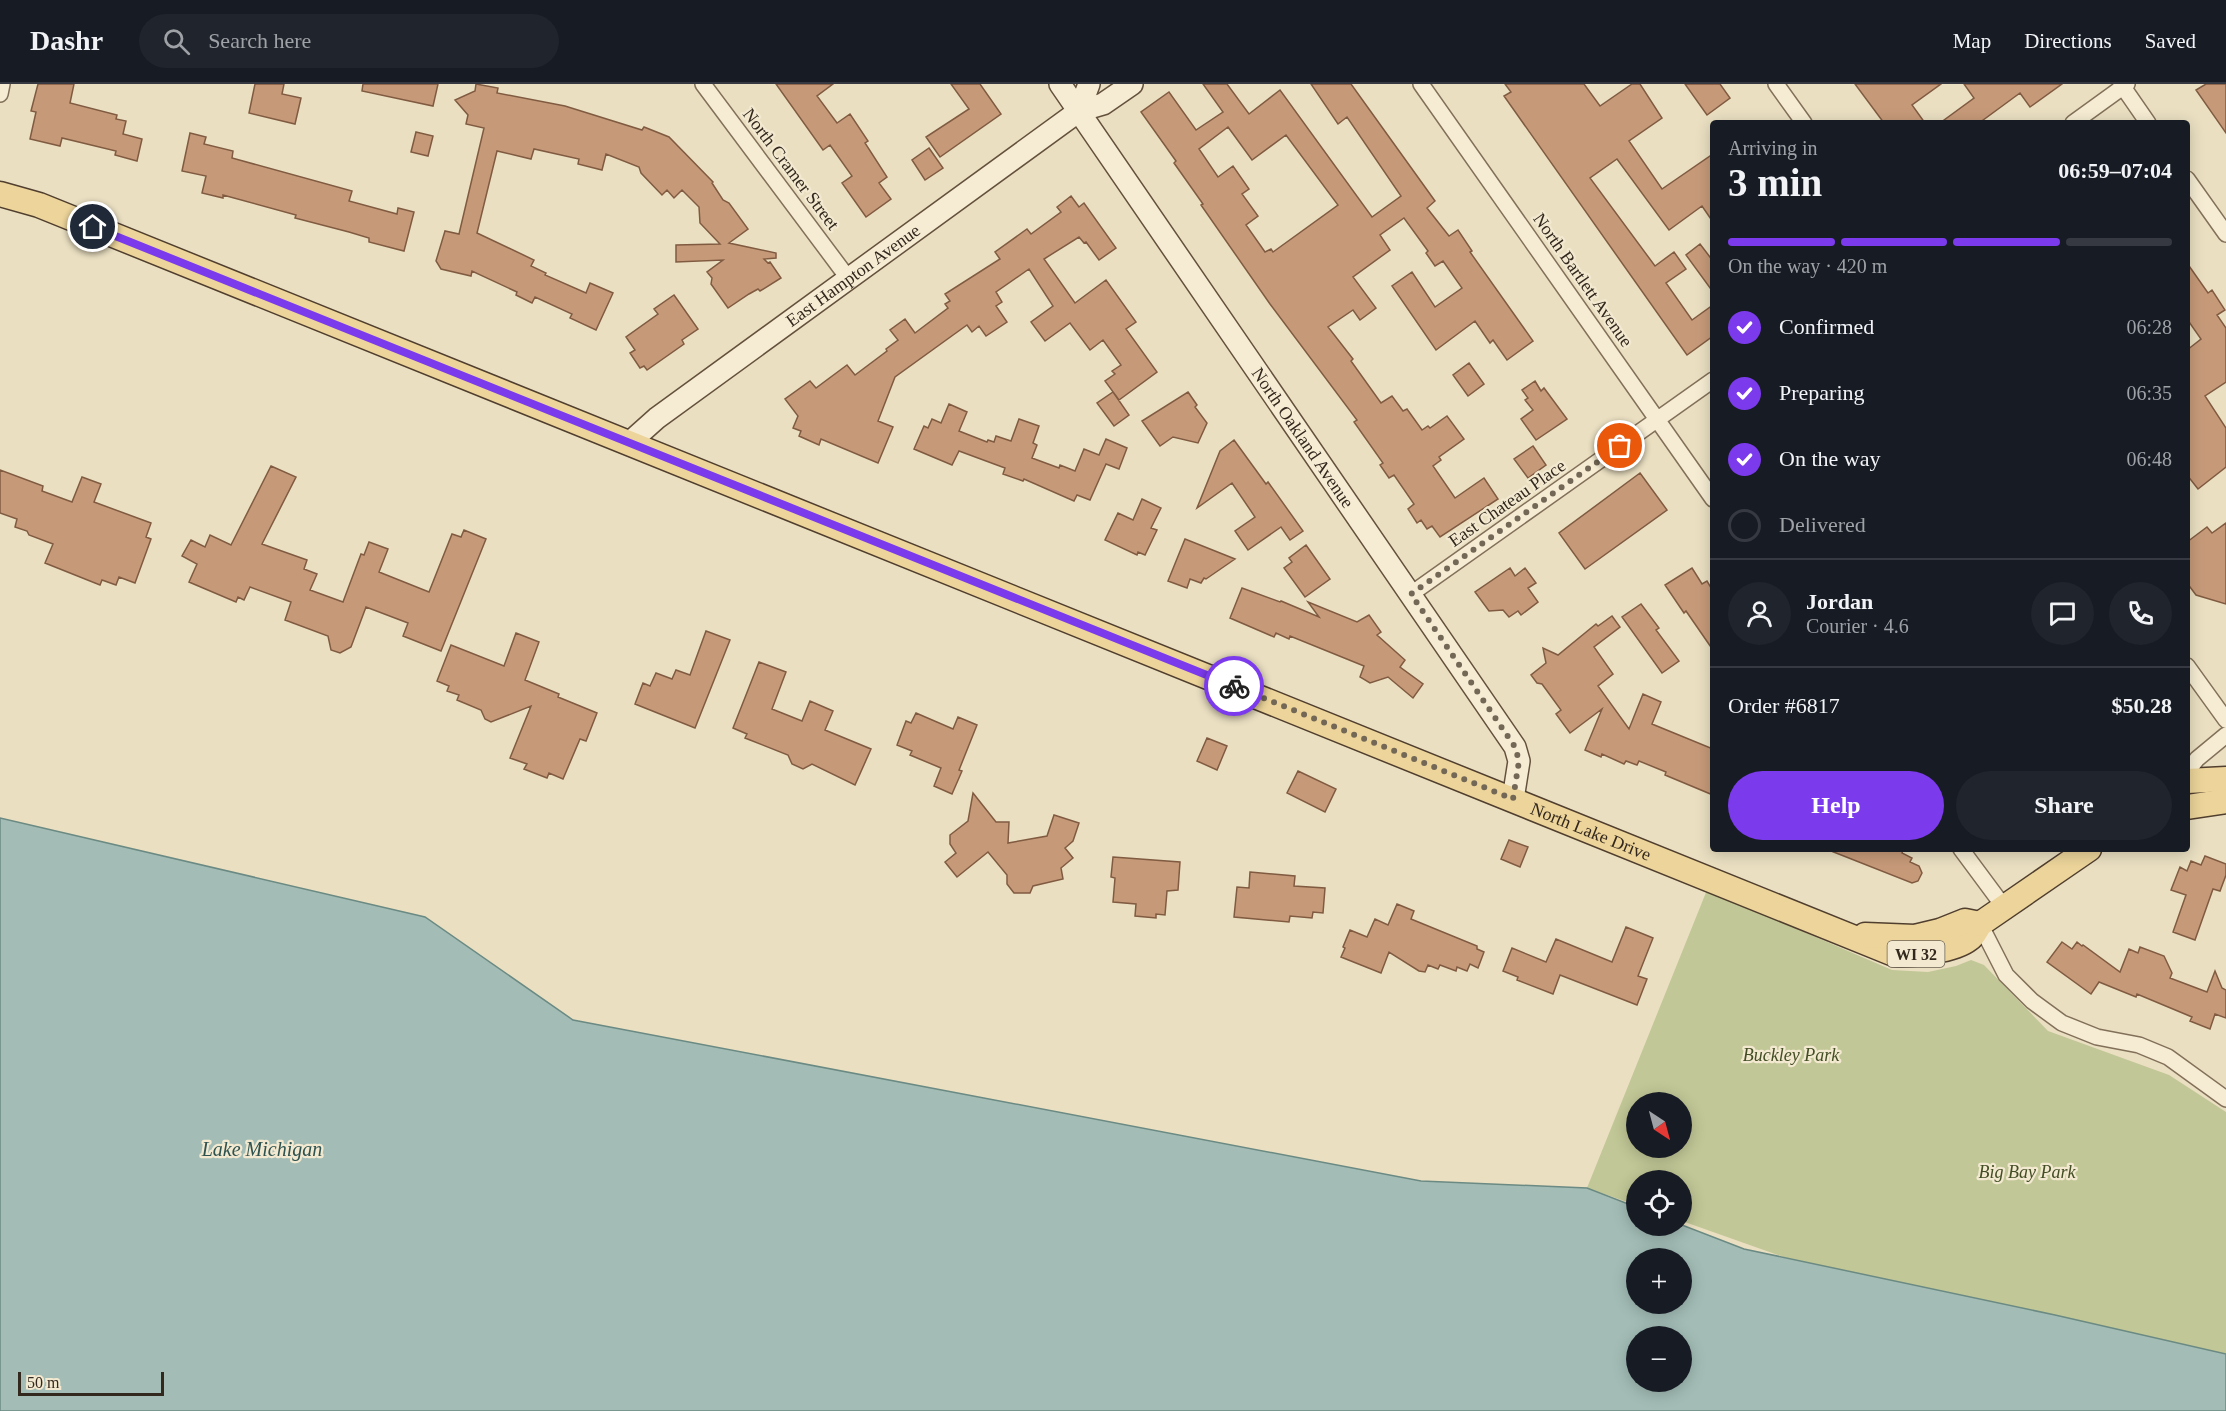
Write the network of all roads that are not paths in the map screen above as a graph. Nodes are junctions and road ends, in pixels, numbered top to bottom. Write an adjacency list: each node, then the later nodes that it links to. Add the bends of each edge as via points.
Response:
1 (2, 84): 9 (street)
2 (703, 84): 17 (street, North Cramer Street)
3 (1060, 84): 10 (main road, North Oakland Avenue)
4 (1089, 84): 10 (main road)
5 (1132, 84): 10 (main road, via 1103,104)
6 (1420, 84): 19 (street, North Bartlett Avenue)
7 (1776, 84): 11 (street)
8 (2124, 85): 12 (street); 13 (street)
9 (0, 94)
10 (1078, 111): 17 (main road, East Hampton Avenue); 22 (main road, North Oakland Avenue)
11 (1802, 120)
12 (2077, 120)
13 (2146, 120)
14 (2190, 182): 16 (street)
15 (0, 194): 20 (main road, North Lake Drive / WI 32, via 39,205)
16 (2226, 234)
17 (848, 278): 20 (main road, East Hampton Avenue, via 657,418)
18 (1710, 382): 19 (street, East Chateau Place)
19 (1657, 420): 21 (street, North Bartlett Avenue); 22 (street, East Chateau Place)
20 (629, 443): 29 (main road, North Lake Drive / WI 32)
21 (1710, 495)
22 (1411, 594): 29 (main road, North Oakland Avenue, via 1515,747 1519,761)
23 (2190, 670): 24 (street)
24 (2226, 720)
25 (2226, 735): 26 (street)
26 (2190, 768)
27 (2226, 779): 28 (main road)
28 (2190, 781)
29 (1513, 799): 35 (main road, North Lake Drive / WI 32, via 1894,954 1930,952 1970,939)
30 (2226, 801): 31 (main road)
31 (2190, 807)
32 (1963, 852): 34 (street)
33 (2085, 852): 34 (main road, WI 32)
34 (2004, 907): 35 (main road, WI 32)
35 (1980, 924): 36 (street, via 2006,975 2062,1023 2168,1057)
36 (2226, 1099)

